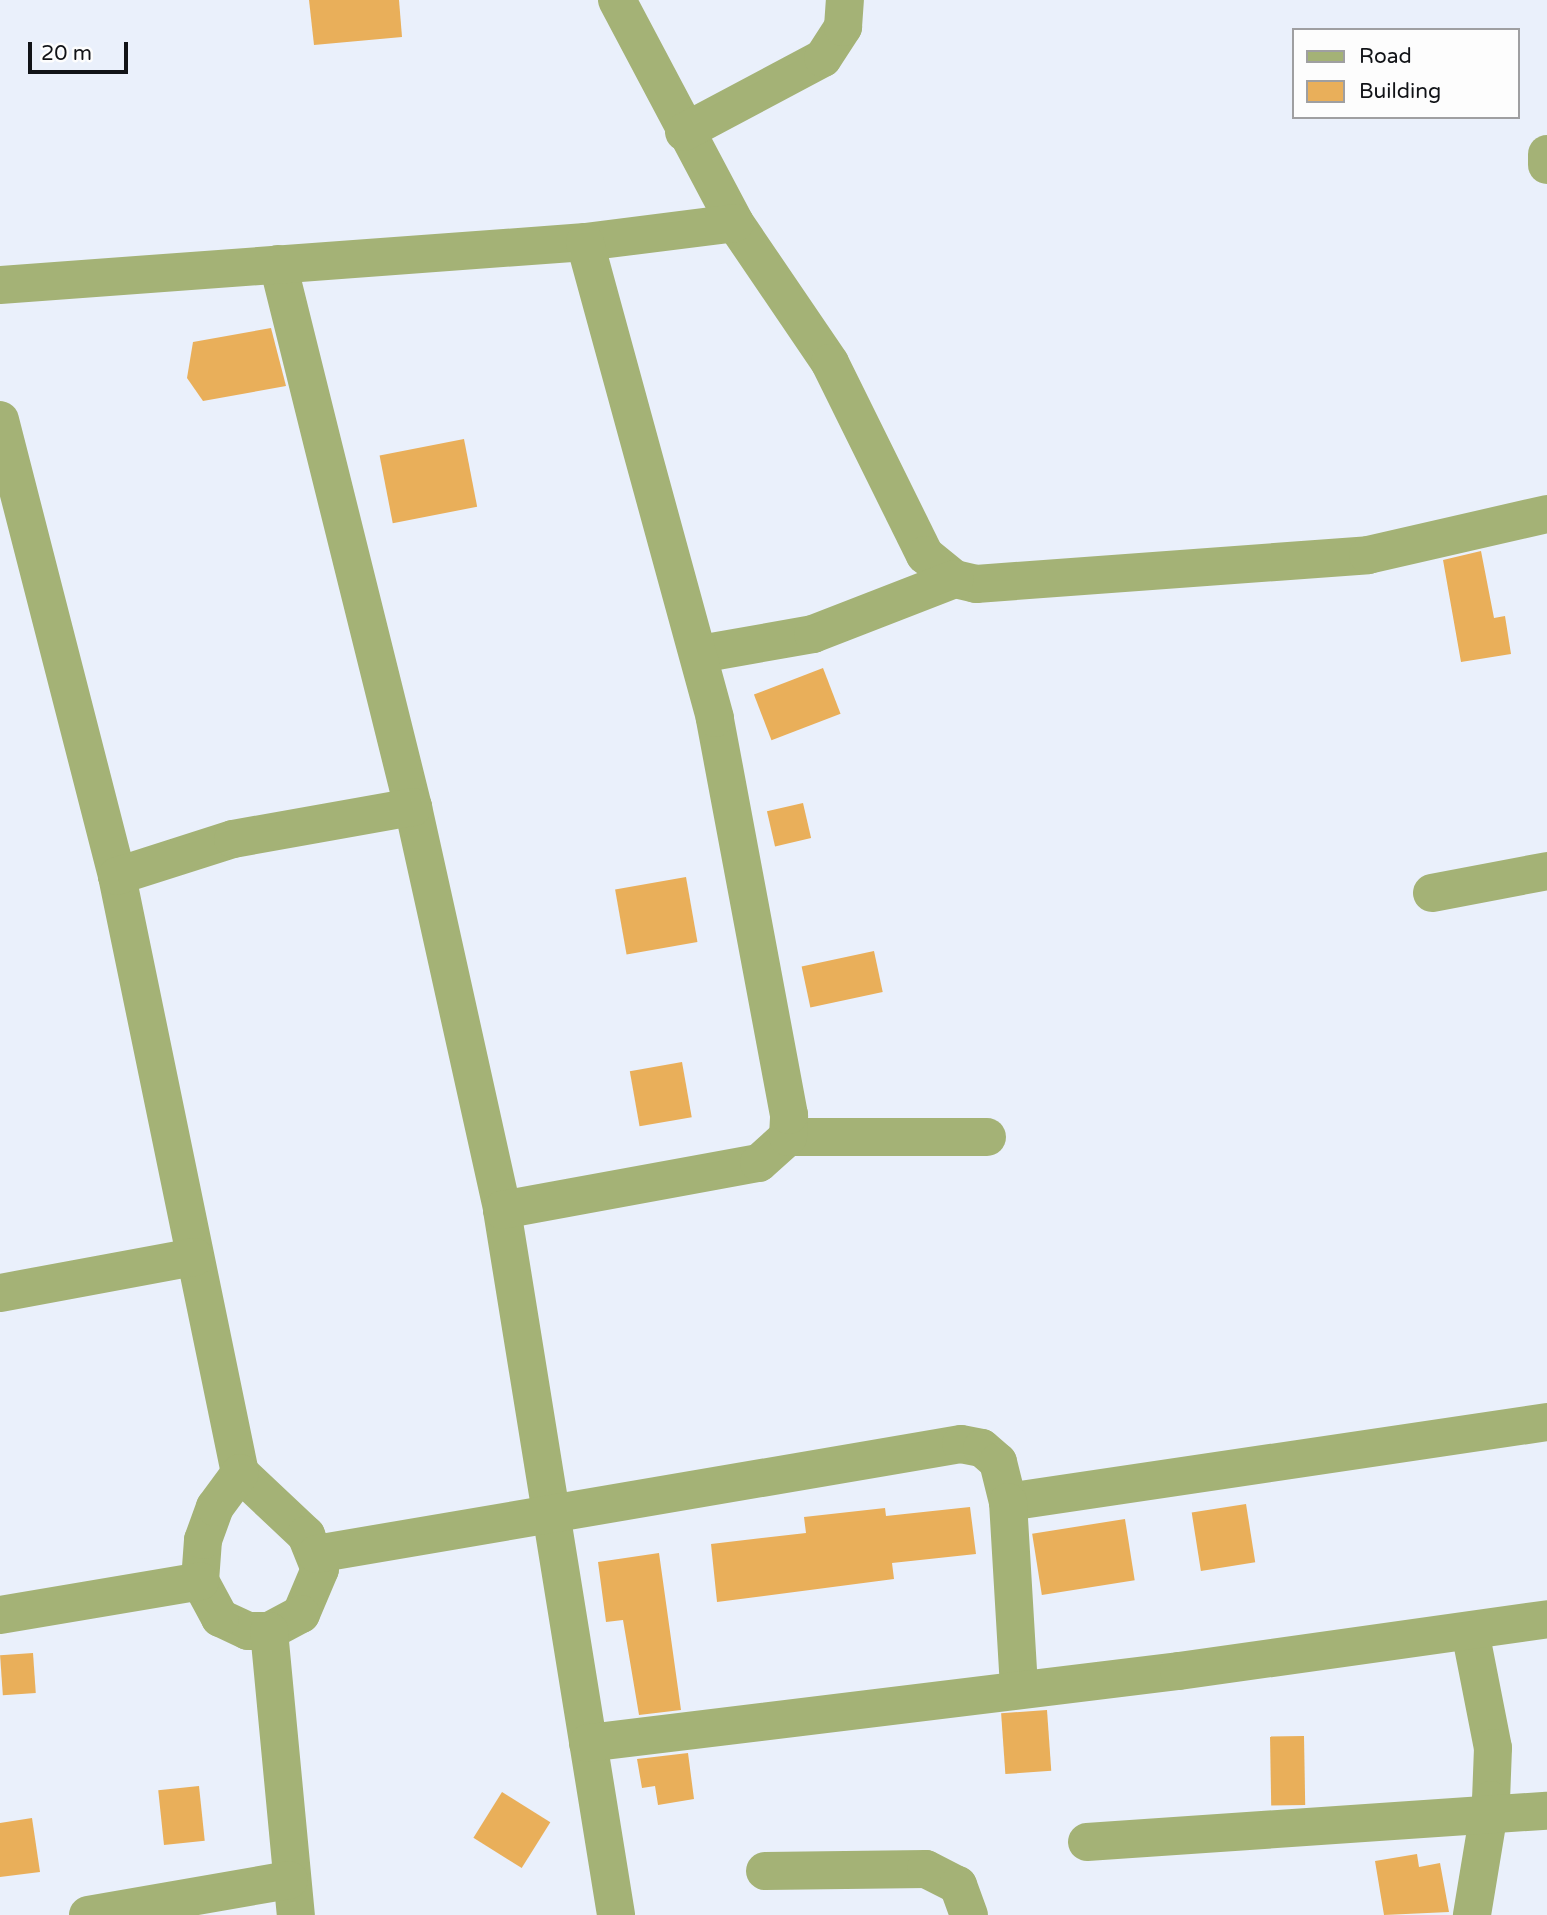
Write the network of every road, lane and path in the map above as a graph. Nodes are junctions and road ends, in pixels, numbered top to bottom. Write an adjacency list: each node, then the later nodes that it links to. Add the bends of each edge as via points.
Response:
1 (617, 0): 3 (street)
2 (845, 0): 3 (street, via 843,26 823,58)
3 (684, 132): 6 (street)
4 (1547, 154): 5 (street)
5 (1547, 165)
6 (735, 223): 7 (street); 12 (street, via 830,363 925,555)
7 (586, 242): 8 (street); 13 (street)
8 (278, 264): 9 (street); 14 (street)
9 (0, 285)
10 (0, 420): 16 (street)
11 (1547, 514): 12 (street, via 1368,555 1003,583)
12 (955, 579): 13 (street, via 813,634)
13 (700, 654): 18 (street, via 778,1054)
14 (414, 807): 16 (street, via 233,839); 20 (street)
15 (1547, 871): 17 (street)
16 (117, 876): 21 (street)
17 (1432, 893)
18 (788, 1137): 19 (street); 20 (street, via 759,1163)
19 (987, 1137)
20 (502, 1210): 26 (street)
21 (195, 1258): 22 (street); 24 (street)
22 (0, 1293)
23 (1547, 1422): 25 (street)
24 (240, 1473): 27 (street, via 270,1497); 28 (street, via 215,1507 203,1540)
25 (1008, 1502): 26 (street, via 998,1462 982,1448 961,1444); 33 (street)
26 (550, 1511): 27 (street); 34 (street)
27 (316, 1554): 31 (street, via 320,1569 312,1598 288,1624)
28 (200, 1581): 29 (street); 31 (street, via 220,1618 248,1630)
29 (0, 1615)
30 (1547, 1619): 32 (street)
31 (269, 1630): 39 (street)
32 (1470, 1631): 33 (street); 36 (street, via 1493,1748)
33 (1018, 1687): 34 (street)
34 (588, 1743): 41 (street)
35 (1547, 1811): 36 (street)
36 (1489, 1819): 37 (street); 43 (street)
37 (1087, 1842)
38 (765, 1871): 42 (street, via 926,1869 958,1885)
39 (292, 1898): 40 (street)
40 (88, 1915)
41 (616, 1915)
42 (969, 1915)
43 (1472, 1915)

